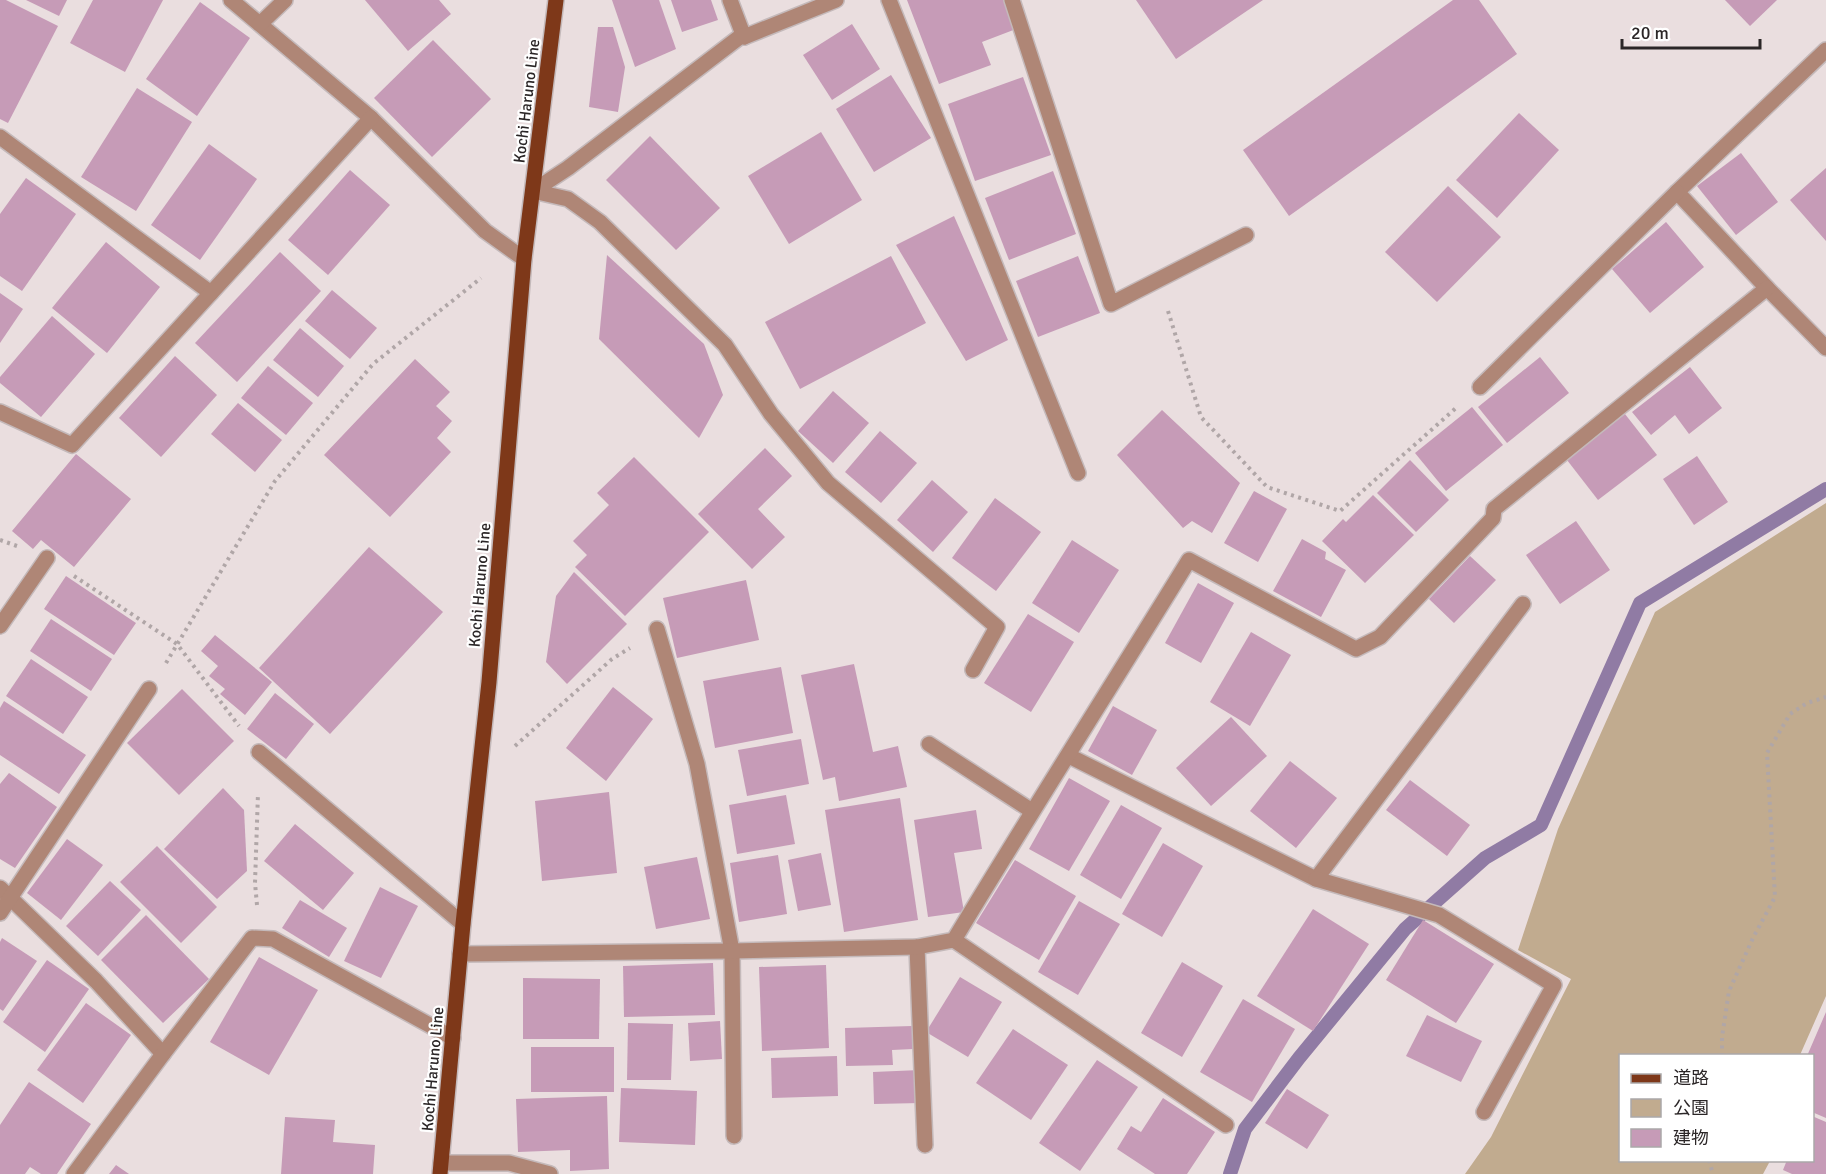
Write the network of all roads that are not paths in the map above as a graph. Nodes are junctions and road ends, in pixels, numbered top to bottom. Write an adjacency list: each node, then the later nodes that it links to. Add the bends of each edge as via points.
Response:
1 (231, 0): 8 (street)
2 (285, 0): 8 (street)
3 (556, 0): 13 (main road, Kochi Haruno Line)
4 (730, 0): 9 (street)
5 (836, 0): 9 (street)
6 (889, 0): 22 (street)
7 (1012, 0): 15 (street, via 1111,304)
8 (260, 24): 11 (street)
9 (744, 37): 13 (street)
10 (1826, 50): 14 (street)
11 (371, 118): 16 (street, via 485,231); 18 (street)
12 (0, 137): 18 (street)
13 (533, 191): 16 (main road, Kochi Haruno Line); 27 (street, via 568,199 600,222 725,345 771,414 828,483 997,627)
14 (1677, 192): 17 (street); 20 (street)
15 (1246, 235)
16 (524, 259): 36 (main road, Kochi Haruno Line, via 489,682)
17 (1767, 288): 19 (street); 31 (street, via 1494,509 1493,518 1380,638 1356,649 1189,560)
18 (211, 293): 21 (street, via 72,445)
19 (1826, 348)
20 (1480, 387)
21 (0, 412)
22 (1078, 473)
23 (47, 558): 25 (street)
24 (1523, 604): 33 (street)
25 (0, 626)
26 (657, 629): 39 (street, via 697,764)
27 (973, 670)
28 (149, 689): 34 (street)
29 (929, 744): 32 (street)
30 (259, 752): 36 (street)
31 (1069, 756): 32 (street); 33 (street)
32 (1032, 811): 37 (street)
33 (1316, 879): 43 (street, via 1439,915 1554,985)
34 (5, 893): 35 (street); 42 (street, via 96,981)
35 (0, 913)
36 (463, 924): 40 (main road, Kochi Haruno Line)
37 (954, 939): 38 (street); 44 (street)
38 (917, 947): 39 (street); 46 (street)
39 (732, 951): 40 (street); 45 (street)
40 (460, 954): 41 (main road, Kochi Haruno Line)
41 (453, 1038): 42 (street, via 273,939 252,938); 47 (main road, Kochi Haruno Line)
42 (163, 1054): 48 (street)
43 (1484, 1112)
44 (1226, 1125)
45 (734, 1136)
46 (925, 1145)
47 (441, 1169): 49 (street, via 509,1163)
48 (74, 1174)
49 (550, 1174)

